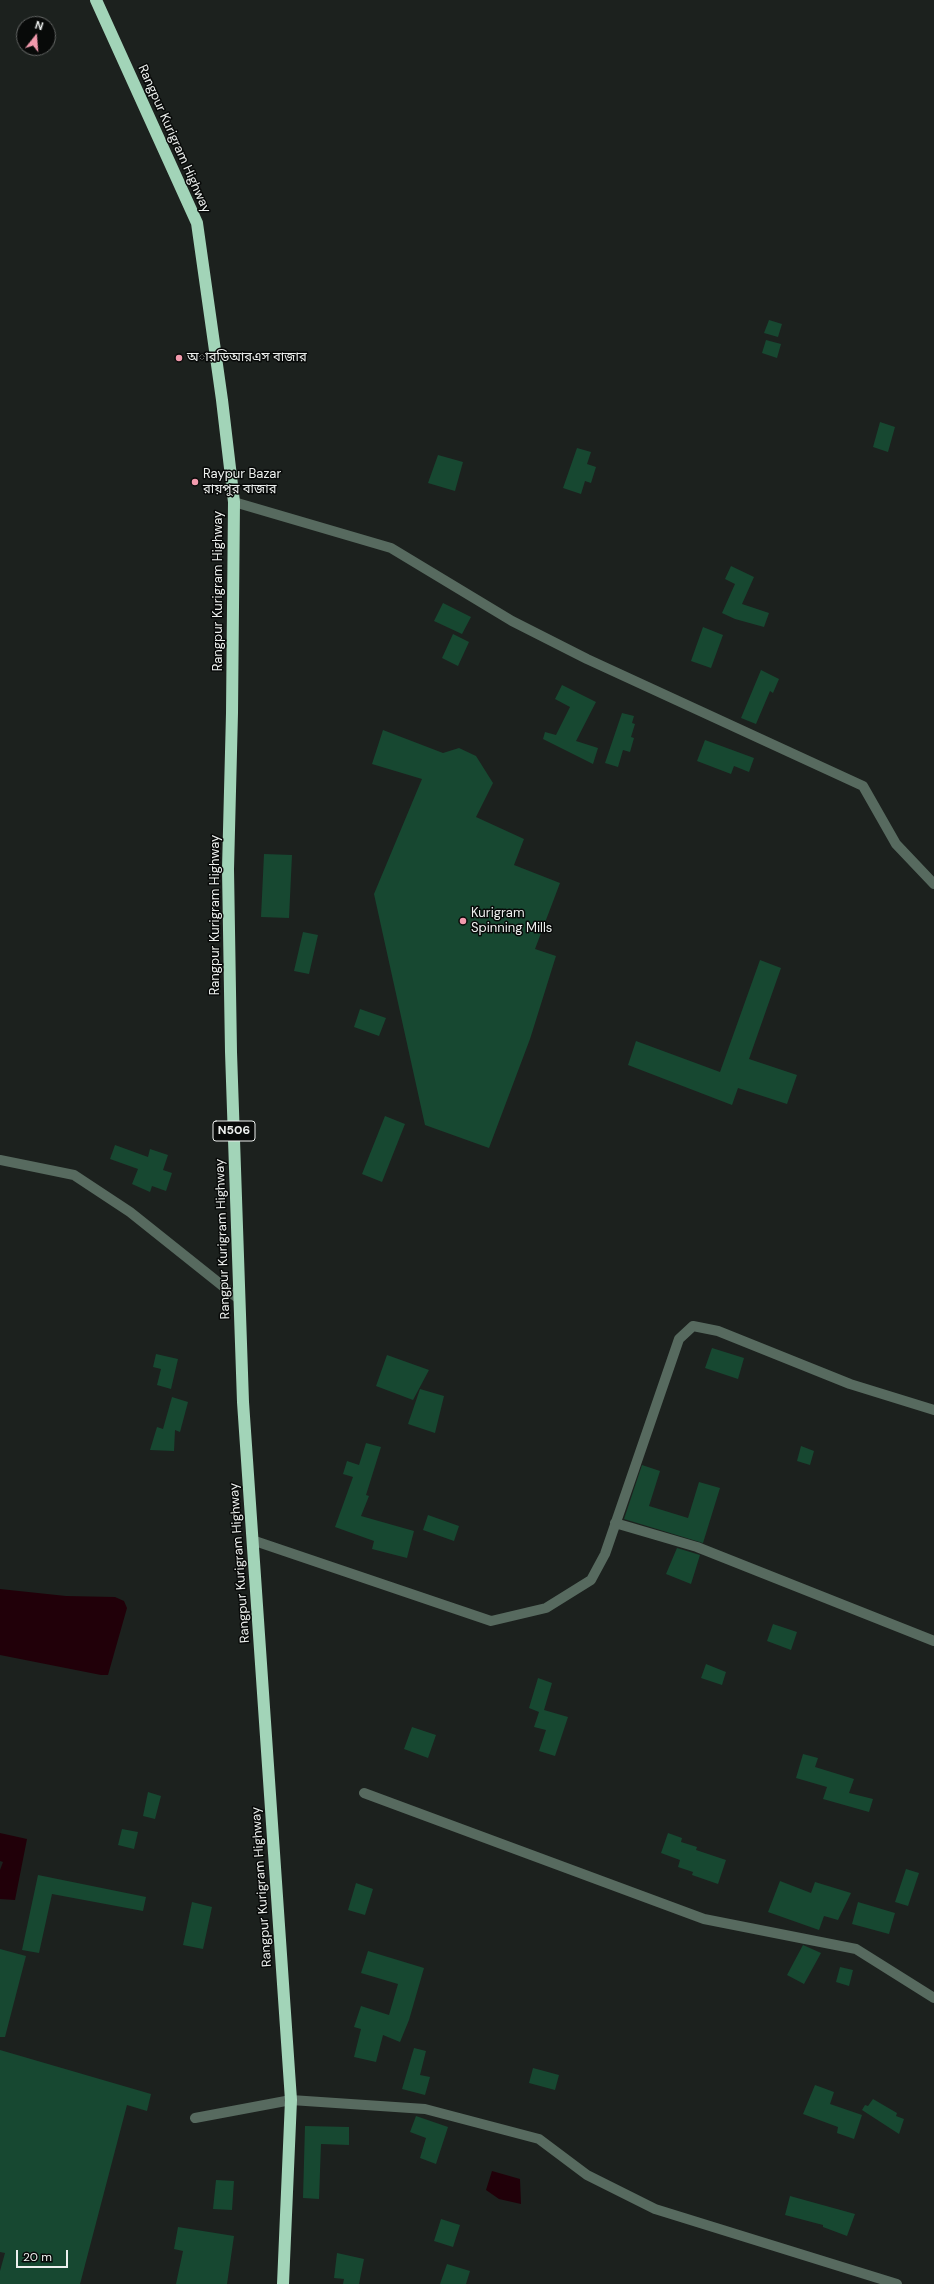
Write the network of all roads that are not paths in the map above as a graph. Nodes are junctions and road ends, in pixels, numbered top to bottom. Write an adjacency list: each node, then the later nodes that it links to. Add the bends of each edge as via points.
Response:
1 (96, 0): 2 (highway, Rangpur Kurigram Highway / N506, via 197,223)
2 (234, 502): 3 (street, via 391,548 512,621 587,659 863,786 896,844); 5 (highway, Rangpur Kurigram Highway / N506, via 228,870)
3 (934, 884)
4 (0, 1160): 5 (street, via 74,1175 130,1212)
5 (239, 1299): 8 (highway, Rangpur Kurigram Highway / N506)
6 (934, 1410): 7 (street, via 850,1384 718,1331 693,1326 679,1339)
7 (615, 1523): 8 (street, via 605,1554 591,1580 546,1608 491,1621); 9 (street, via 697,1547)
8 (252, 1540): 12 (highway, Rangpur Kurigram Highway / N506)
9 (934, 1640)
10 (364, 1793): 11 (street, via 704,1919 856,1949)
11 (934, 1998)
12 (291, 2100): 13 (street); 14 (highway, Rangpur Kurigram Highway / N506); 15 (street, via 425,2109 539,2139 587,2175 655,2209)
13 (195, 2118)
14 (283, 2284)
15 (897, 2284)

